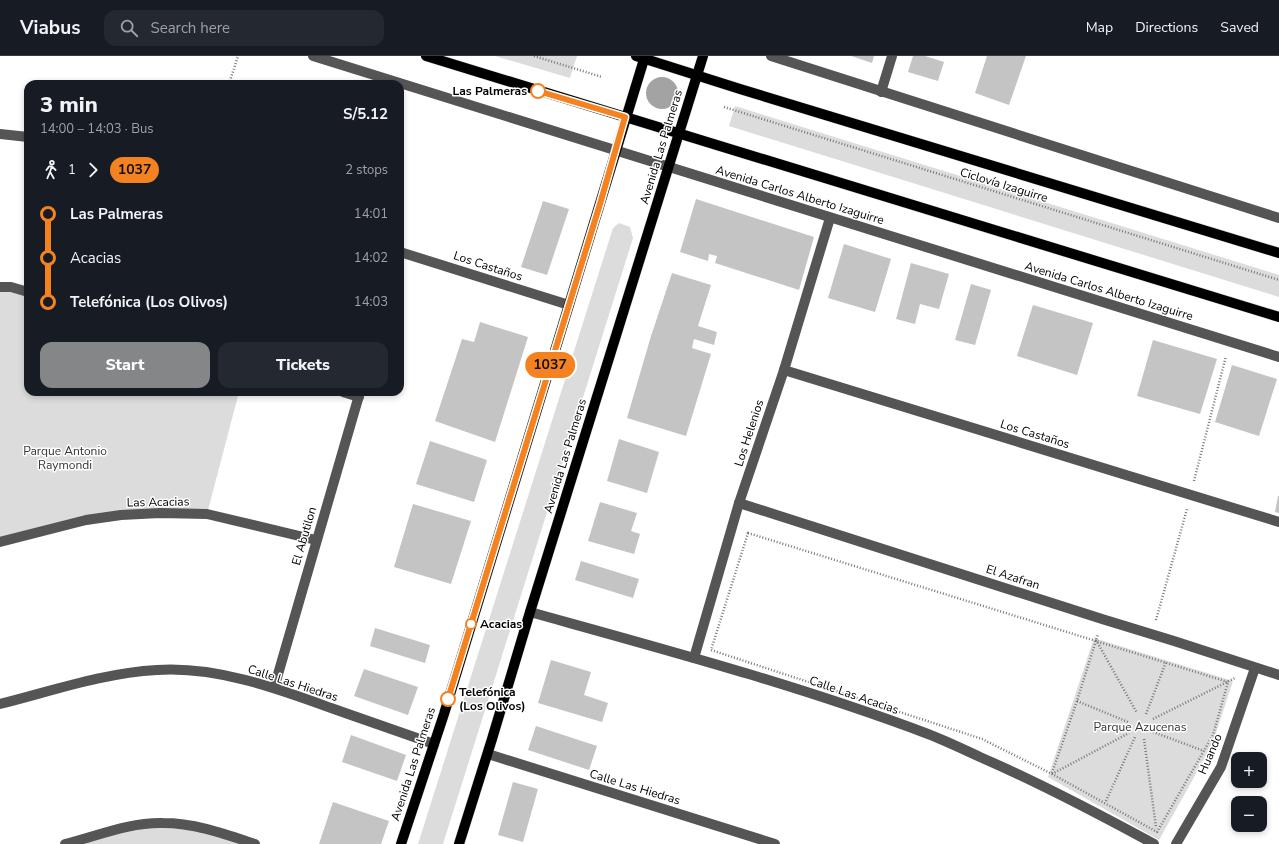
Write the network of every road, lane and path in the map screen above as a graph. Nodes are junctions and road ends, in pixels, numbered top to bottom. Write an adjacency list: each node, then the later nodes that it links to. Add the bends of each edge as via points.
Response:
1 (238, 56): 11 (path)
2 (313, 56): 12 (street, Avenida Carlos Alberto Izaguirre)
3 (426, 56): 16 (main road, Avenida Carlos Alberto Izaguirre)
4 (534, 56): 10 (path)
5 (703, 56): 9 (main road, Avenida Las Palmeras)
6 (771, 56): 14 (street)
7 (892, 56): 14 (street)
8 (642, 57): 9 (main road); 16 (main road, Avenida Las Palmeras)
9 (697, 76): 18 (main road, Avenida Las Palmeras); 24 (main road)
10 (602, 77)
11 (230, 80)
12 (389, 80)
13 (404, 85): 20 (street, Avenida Carlos Alberto Izaguirre)
14 (881, 92): 23 (street)
15 (724, 107): 26 (path, Ciclovía Izaguirre)
16 (625, 117): 18 (main road, Avenida Carlos Alberto Izaguirre); 20 (main road, Avenida Las Palmeras)
17 (0, 134): 19 (street)
18 (678, 134): 21 (main road, Avenida Las Palmeras); 30 (main road, Avenida Carlos Alberto Izaguirre)
19 (24, 137)
20 (615, 151): 21 (street, Avenida Carlos Alberto Izaguirre); 29 (main road, Avenida Las Palmeras)
21 (668, 167): 22 (street, Avenida Carlos Alberto Izaguirre); 38 (main road, Avenida Las Palmeras)
22 (830, 218): 31 (street, Avenida Carlos Alberto Izaguirre); 32 (street, Los Helenios)
23 (1279, 218)
24 (1279, 253)
25 (404, 257): 29 (street, Los Castaños)
26 (1279, 280)
27 (0, 287): 28 (street)
28 (24, 291)
29 (569, 305): 57 (main road, Avenida Las Palmeras)
30 (1279, 317)
31 (1279, 357)
32 (784, 370): 34 (street, Los Helenios); 35 (street, Los Castaños)
33 (358, 396): 36 (street, El Abutilon)
34 (739, 503): 39 (street, El Azafran); 41 (street, Los Helenios)
35 (1279, 522)
36 (316, 540): 37 (street, Las Acacias, via 207,514 160,513 86,520); 46 (street, El Abutilon)
37 (0, 542)
38 (530, 612): 41 (street, Calle Las Acacias); 59 (main road, Avenida Las Palmeras)
39 (1102, 619): 40 (path); 43 (street, El Azafran)
40 (1096, 640): 42 (path); 47 (path); 49 (path); 60 (path, via 748,533 711,650 982,740)
41 (694, 658): 68 (street, Calle Las Acacias, via 814,694 930,735 1032,780)
42 (1166, 662): 45 (path); 50 (path)
43 (1256, 668): 44 (street, El Azafran); 45 (path); 69 (street, Huando, via 1221,767)
44 (1279, 675)
45 (1228, 682): 51 (path); 58 (path, via 1213,735)
46 (274, 688): 48 (street, Calle Las Hiedras, via 222,675 158,670 106,676); 57 (street, Calle Las Hiedras)
47 (1077, 701): 52 (path); 60 (path)
48 (0, 704)
49 (1136, 713)
50 (1146, 714)
51 (1153, 720)
52 (1128, 722)
53 (1153, 732): 58 (path)
54 (1129, 733): 60 (path)
55 (1135, 738): 61 (path)
56 (1144, 739): 62 (path)
57 (434, 744): 65 (main road, Avenida Las Palmeras)
58 (1204, 751): 62 (path)
59 (488, 754): 66 (main road, Avenida Las Palmeras); 67 (street, Calle Las Hiedras)
60 (1052, 774): 61 (path)
61 (1105, 803): 62 (path)
62 (1157, 832)
63 (67, 844): 64 (street, via 128,827 162,823 188,825)
64 (255, 844)
65 (400, 844)
66 (459, 844)
67 (776, 844)
68 (1154, 844)
69 (1176, 844)

